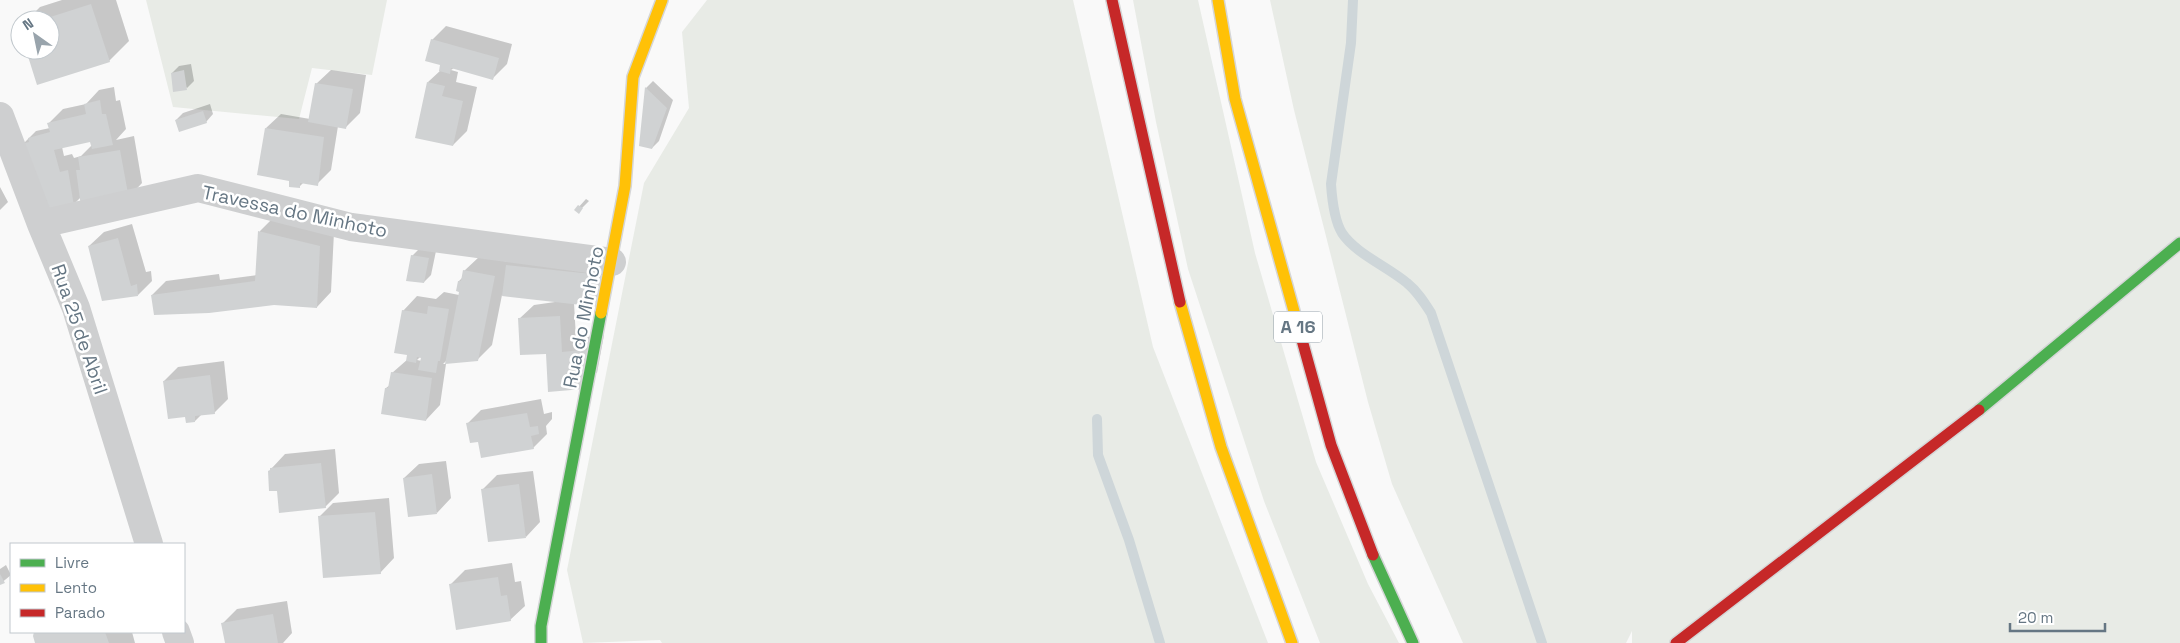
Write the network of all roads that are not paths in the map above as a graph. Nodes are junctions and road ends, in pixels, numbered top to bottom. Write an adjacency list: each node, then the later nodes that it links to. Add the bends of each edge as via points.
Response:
1 (662, 0): 7 (main road, Rua do Minhoto, via 633,77 625,186)
2 (1112, 0): 10 (main road, via 1173,277 1221,447)
3 (1218, 0): 11 (main road, A 16, via 1235,99 1331,445 1369,547)
4 (0, 116): 5 (street, Rua 25 de Abril)
5 (40, 224): 7 (street, Travessa do Minhoto, via 198,188 351,227); 8 (street, Rua 25 de Abril, via 76,308)
6 (2180, 243): 12 (main road, via 1951,433)
7 (612, 262): 9 (main road, Rua do Minhoto, via 541,626)
8 (149, 543)
9 (541, 643)
10 (1292, 643)
11 (1414, 643)
12 (1676, 643)

